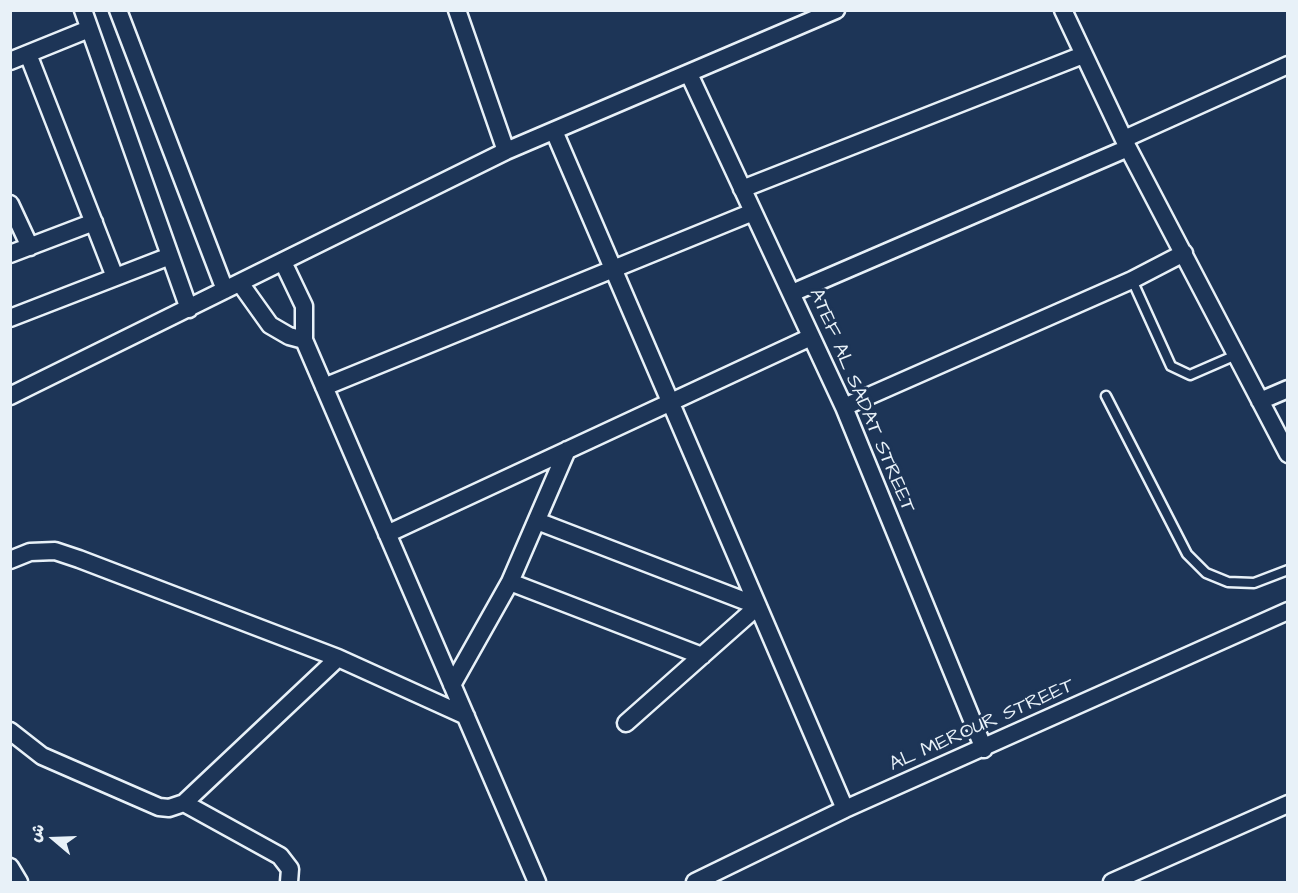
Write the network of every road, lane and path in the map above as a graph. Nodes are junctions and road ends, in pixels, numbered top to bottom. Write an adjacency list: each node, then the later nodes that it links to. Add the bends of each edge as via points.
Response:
1 (83, 10): 6 (street)
2 (118, 10): 27 (street)
3 (457, 10): 14 (street)
4 (836, 10): 11 (street)
5 (1063, 10): 8 (street)
6 (89, 28): 7 (street); 22 (street)
7 (28, 54): 9 (street); 18 (street)
8 (1083, 55): 13 (street); 15 (street)
9 (10, 61)
10 (1287, 65): 13 (street)
11 (689, 74): 12 (street); 15 (street, ATEF AL SADAT STREET)
12 (554, 132): 14 (street); 24 (street)
13 (1126, 144): 20 (street); 28 (street)
14 (506, 151): 23 (street)
15 (742, 189): 17 (street, ATEF AL SADAT STREET)
16 (10, 204): 19 (street)
17 (753, 212): 24 (street); 28 (street, ATEF AL SADAT STREET)
18 (94, 222): 19 (street); 25 (street)
19 (30, 247): 21 (street)
20 (1184, 253): 26 (street); 33 (street)
21 (10, 255)
22 (170, 256): 25 (street); 29 (street)
23 (283, 262): 27 (street); 32 (street, via 304,306)
24 (613, 269): 34 (street); 38 (street)
25 (115, 277): 30 (street)
26 (1132, 279): 33 (lane, via 1171,366 1190,375); 40 (street)
27 (232, 287): 29 (street); 32 (street, via 270,325)
28 (792, 293): 31 (street, ATEF AL SADAT STREET)
29 (189, 309): 36 (street)
30 (10, 318)
31 (811, 337): 38 (street); 40 (street, ATEF AL SADAT STREET)
32 (304, 340): 34 (street)
33 (1236, 355): 39 (street)
34 (324, 387): 44 (street)
35 (1287, 389): 39 (street)
36 (10, 396)
37 (1107, 396): 46 (lane, via 1187,554 1206,573 1228,582 1254,583)
38 (670, 402): 41 (street); 48 (street)
39 (1260, 402): 42 (street)
40 (844, 407): 56 (street, ATEF AL SADAT STREET)
41 (567, 450): 43 (street); 44 (street)
42 (1287, 454)
43 (537, 521): 47 (street); 48 (street)
44 (387, 534): 52 (street)
45 (10, 560): 51 (street, via 30,552 55,551)
46 (1287, 570)
47 (510, 582): 50 (street); 52 (street)
48 (758, 606): 50 (street); 59 (street)
49 (1287, 611): 56 (street, AL MEROUR STREET)
50 (702, 656): 54 (street)
51 (338, 658): 53 (street); 57 (street)
52 (452, 685): 53 (street)
53 (466, 716): 63 (street)
54 (626, 723)
55 (10, 731): 57 (street, via 42,756 149,803 169,808)
56 (984, 749): 59 (street, AL MEROUR STREET)
57 (184, 803): 62 (street, via 280,856 290,869)
58 (1287, 803): 65 (street)
59 (845, 809): 64 (street, AL MEROUR STREET)
60 (10, 867): 61 (street)
61 (19, 882)
62 (289, 882)
63 (537, 882)
64 (695, 882)
65 (1112, 882)

